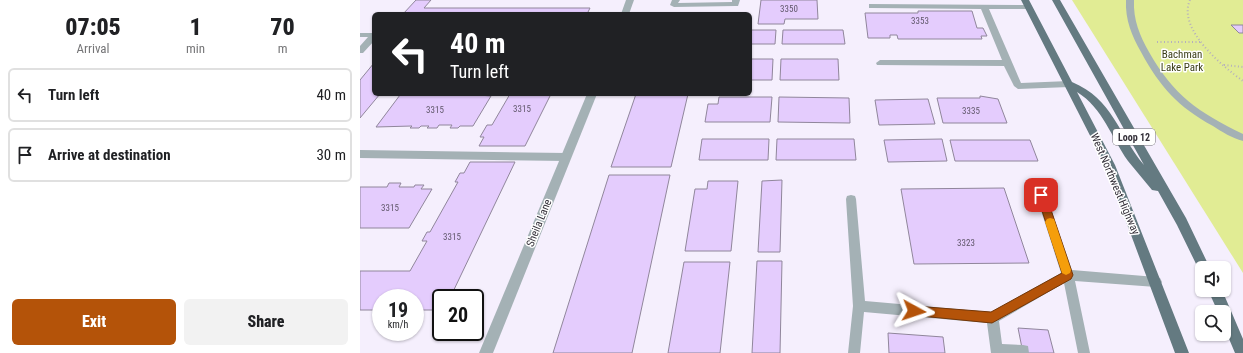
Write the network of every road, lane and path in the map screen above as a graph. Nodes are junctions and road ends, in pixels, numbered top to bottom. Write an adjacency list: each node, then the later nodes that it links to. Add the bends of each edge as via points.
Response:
1 (630, 0): 10 (street)
2 (676, 0): 3 (lane, via 674,5 735,4)
3 (736, 0)
4 (1056, 0): 29 (main road, Loop 12)
5 (1130, 0): 14 (lane, via 1132,22)
6 (1190, 0): 15 (path, via 1187,9 1188,19)
7 (1027, 3): 9 (lane); 22 (main road, West Northwest Highway / Loop 12)
8 (872, 6): 9 (lane)
9 (984, 7): 18 (lane)
10 (626, 12)
11 (360, 35): 12 (lane)
12 (372, 35)
13 (372, 37): 16 (lane)
14 (1139, 42): 15 (path); 24 (lane, via 1161,79 1177,96 1202,115)
15 (1202, 42): 19 (path)
16 (360, 51)
17 (880, 63): 18 (lane)
18 (1007, 64): 22 (lane, via 1018,86)
19 (1223, 65): 20 (path); 21 (path)
20 (1243, 67)
21 (1243, 81)
22 (1069, 84): 29 (main road, via 1095,100 1132,158); 32 (main road, West Northwest Highway / Loop 12, via 1110,166)
23 (591, 96): 26 (street, Sheila Lane)
24 (1243, 138)
25 (360, 154): 26 (lane)
26 (566, 157): 38 (street, Sheila Lane)
27 (1041, 195): 31 (lane)
28 (851, 199): 34 (lane)
29 (1182, 222): 30 (main road, Loop 12)
30 (1201, 261)
31 (1068, 275): 32 (lane); 35 (lane); 40 (lane)
32 (1156, 282): 41 (main road, West Northwest Highway / Loop 12)
33 (1218, 297): 42 (main road)
34 (859, 306): 35 (lane); 39 (lane)
35 (992, 318): 37 (lane)
36 (1023, 351): 37 (lane)
37 (997, 352)
38 (486, 353)
39 (854, 353)
40 (1084, 353)
41 (1182, 353)
42 (1242, 353)

